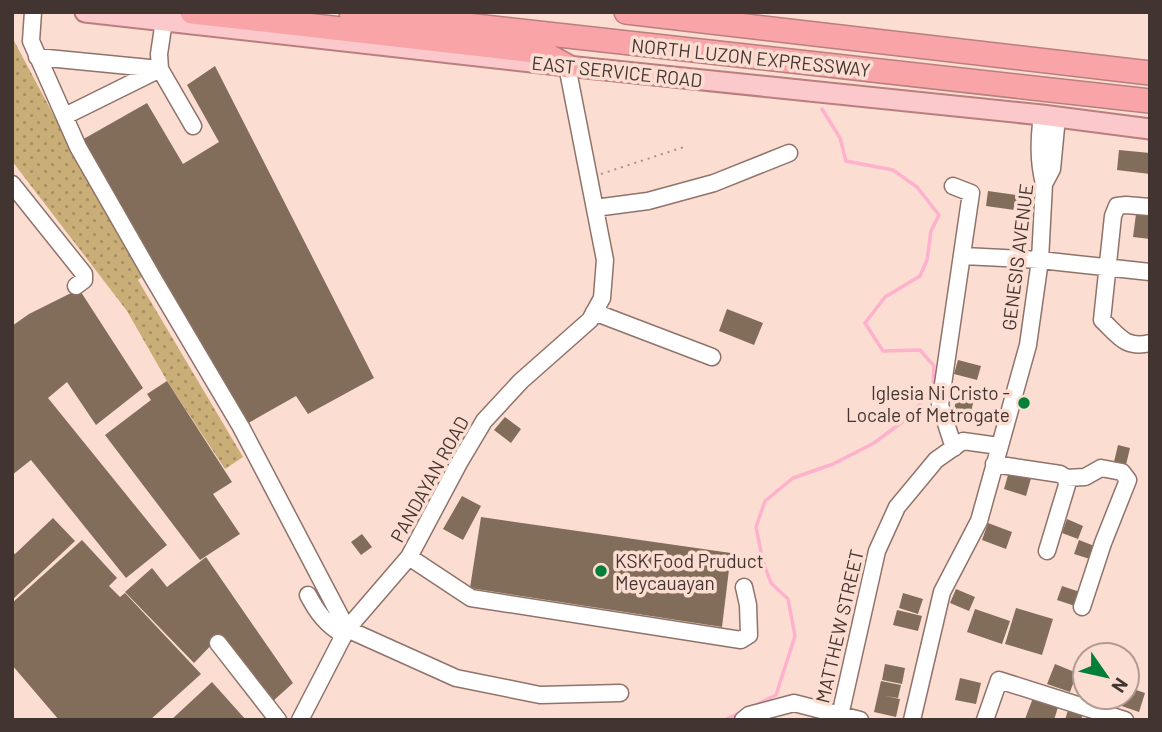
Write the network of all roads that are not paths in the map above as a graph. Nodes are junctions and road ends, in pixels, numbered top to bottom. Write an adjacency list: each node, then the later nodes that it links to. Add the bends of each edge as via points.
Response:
1 (33, 12): 8 (street, via 31,41)
2 (85, 12): 7 (main road, EAST SERVICE ROAD)
3 (192, 12): 9 (highway, via 527,50)
4 (351, 12): 12 (highway, NORTH LUZON EXPRESSWAY)
5 (626, 12): 6 (highway, NORTH LUZON EXPRESSWAY)
6 (660, 15): 11 (highway, NORTH LUZON EXPRESSWAY)
7 (164, 21): 9 (main road, EAST SERVICE ROAD); 10 (street)
8 (37, 57): 10 (street); 13 (street)
9 (567, 66): 14 (main road, EAST SERVICE ROAD); 21 (street, PANDAYAN ROAD)
10 (160, 69): 13 (street); 15 (street)
11 (1150, 72)
12 (1150, 101)
13 (65, 116): 39 (street, via 105,195 242,427)
14 (1050, 116): 16 (main road, EAST SERVICE ROAD); 23 (street, GENESIS AVENUE, via 1039,143 1044,184)
15 (193, 126)
16 (1150, 129)
17 (789, 153): 21 (street, via 714,183 648,201)
18 (12, 184): 26 (street, via 84,274)
19 (953, 186): 22 (street, via 971,193)
20 (1150, 207): 24 (street, via 1117,206)
21 (595, 208): 27 (street, PANDAYAN ROAD, via 605,260 602,298)
22 (964, 256): 23 (street); 31 (street, via 940,405)
23 (1040, 260): 24 (street); 30 (street, GENESIS AVENUE, via 1028,345)
24 (1107, 266): 25 (street); 28 (street, via 1102,320 1125,342)
25 (1150, 272)
26 (76, 286)
27 (594, 312): 29 (street); 35 (street, PANDAYAN ROAD, via 484,421)
28 (1150, 343)
29 (712, 358)
30 (999, 446): 31 (street, via 963,441); 32 (street, GENESIS AVENUE)
31 (954, 448): 42 (street, MATTHEW STREET, via 936,460 897,507 877,551)
32 (994, 464): 33 (street); 47 (street, GENESIS AVENUE, via 979,521 942,592)
33 (1066, 478): 34 (street); 38 (street, via 1085,477 1101,468 1122,472 1128,480)
34 (1047, 551)
35 (409, 557): 36 (street, via 471,598 741,640 749,635); 39 (street, PANDAYAN ROAD)
36 (744, 587)
37 (308, 595): 39 (street, via 332,628)
38 (1082, 607)
39 (345, 632): 41 (street, via 456,678 540,695); 44 (street, PANDAYAN ROAD)
40 (218, 643): 43 (street)
41 (620, 692)
42 (840, 717): 45 (street, via 794,703); 46 (street)
43 (278, 720)
44 (300, 720)
45 (743, 720)
46 (860, 720)
47 (912, 720)
48 (985, 720): 49 (street, via 999,680)
49 (1125, 720)

